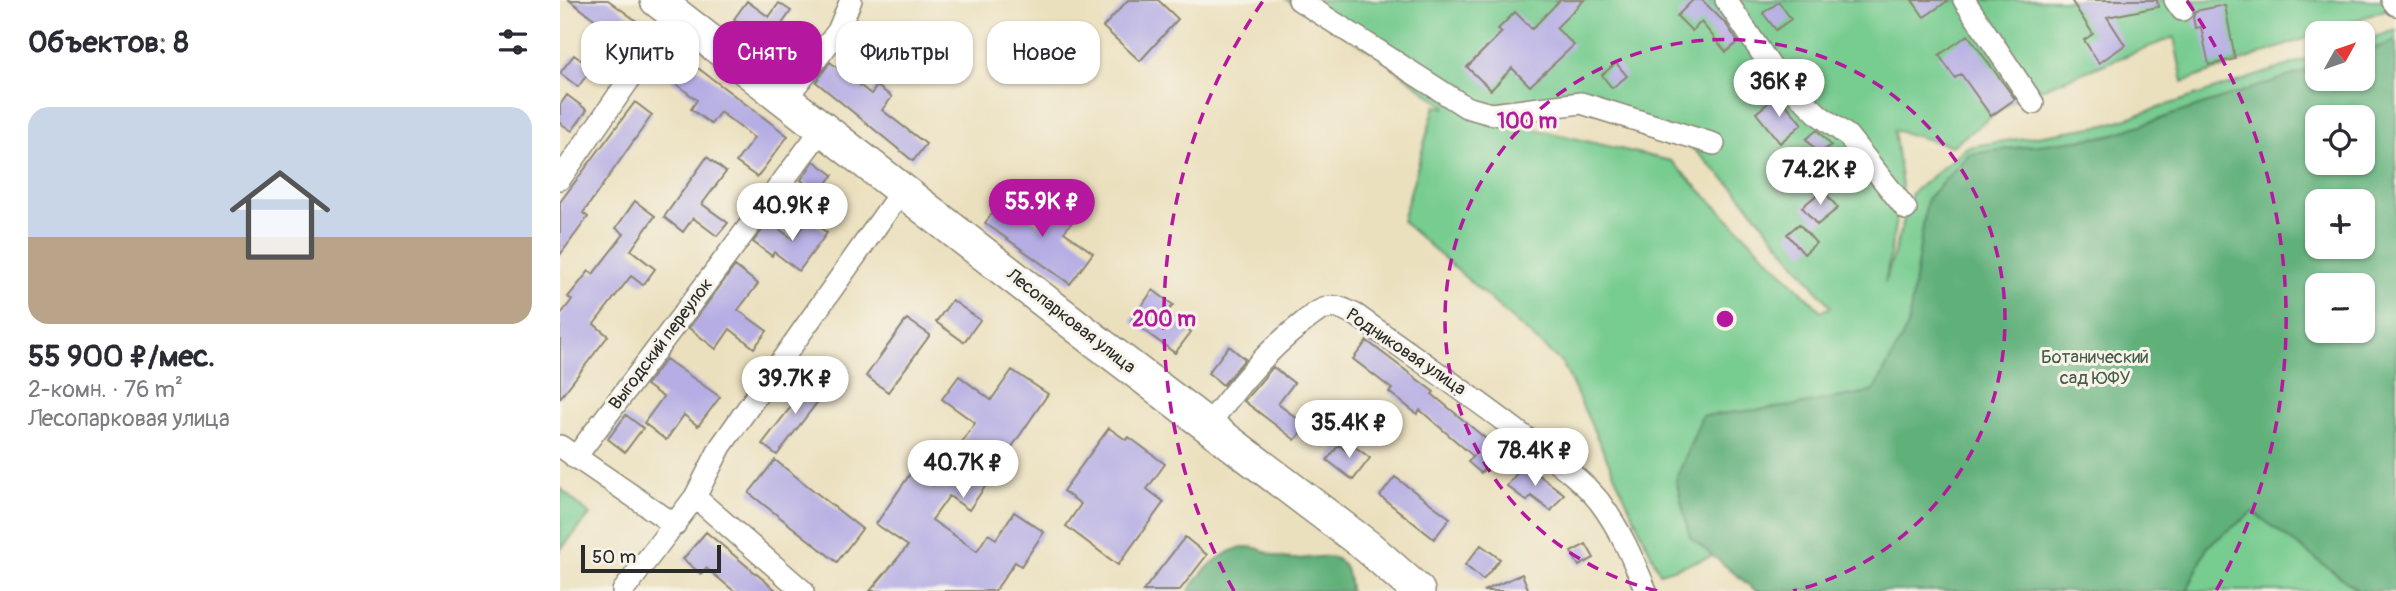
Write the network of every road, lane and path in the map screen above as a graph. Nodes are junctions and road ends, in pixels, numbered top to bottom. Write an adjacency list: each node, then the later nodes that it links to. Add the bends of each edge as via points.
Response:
1 (851, 0): 8 (street, via 838,31)
2 (1299, 0): 11 (street, via 1466,107 1491,114 1581,103)
3 (1726, 0): 14 (street, via 1773,70 1848,136)
4 (1964, 0): 9 (street)
5 (2392, 0): 6 (street)
6 (2396, 5)
7 (666, 7): 8 (main road, Лесопарковая улица); 12 (street)
8 (785, 100): 10 (main road, Лесопарковая улица)
9 (2033, 103)
10 (822, 129): 13 (main road, Лесопарковая улица); 16 (street, Выгодский переулок)
11 (1714, 144)
12 (560, 179)
13 (902, 190): 15 (main road, Лесопарковая улица); 17 (street, via 721,446)
14 (1906, 209)
15 (1208, 425): 21 (main road, Лесопарковая улица, via 1368,547); 22 (street, Родниковая улица, via 1278,342 1317,311 1339,307 1500,416 1580,480 1617,527)
16 (568, 452): 18 (street)
17 (695, 497): 18 (street); 20 (street)
18 (675, 525): 19 (street)
19 (623, 591)
20 (803, 591)
21 (1418, 591)
22 (1646, 591)

